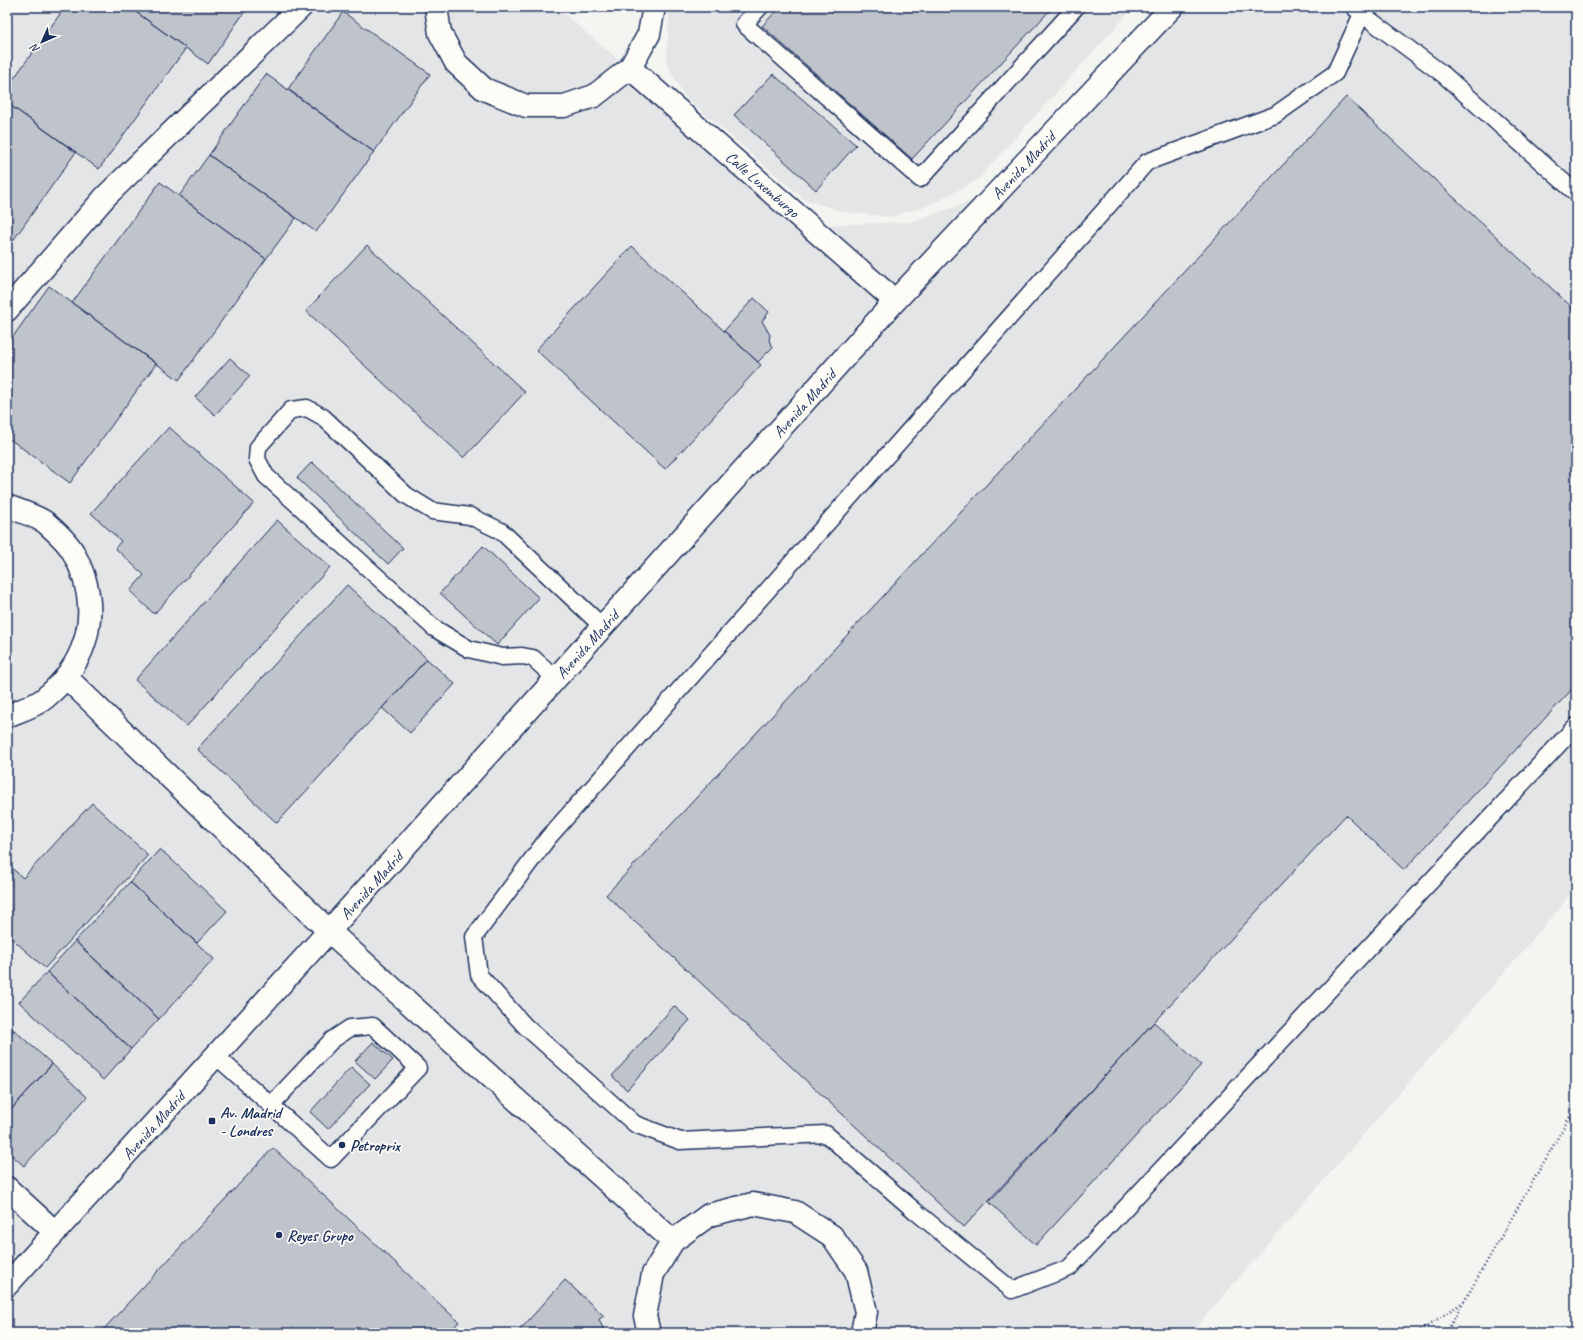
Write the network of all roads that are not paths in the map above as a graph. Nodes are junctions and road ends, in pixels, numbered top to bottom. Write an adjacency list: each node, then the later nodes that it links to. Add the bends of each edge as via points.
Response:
1 (301, 7): 11 (street, via 106,196)
2 (436, 7): 8 (street, via 440,32 456,63 484,89 526,106 564,106 594,96)
3 (654, 7): 8 (street, via 649,34)
4 (760, 7): 5 (lane, via 744,24 920,179)
5 (1076, 7)
6 (1172, 7): 10 (street, Avenida Madrid)
7 (1358, 10): 9 (lane, via 1444,75); 17 (lane, via 1335,73 1275,115 1147,162 548,838 474,936 478,975 525,1026 635,1124 680,1141 826,1134 1012,1290 1068,1268)
8 (630, 68): 10 (street, Calle Luxemburgo)
9 (1576, 193)
10 (895, 301): 13 (street, Avenida Madrid)
11 (7, 310)
12 (7, 506): 14 (street, via 45,522 72,550 87,586 90,619 82,650)
13 (603, 626): 15 (street, Avenida Madrid); 15 (lane, via 501,531 470,516 432,511 406,495 322,417 307,408 291,410 258,446 257,459 266,476 434,628 469,649 502,657 533,658)
14 (67, 678): 16 (street, via 44,699); 18 (street)
15 (556, 679): 18 (street, Avenida Madrid)
16 (7, 716)
17 (1576, 726)
18 (329, 931): 19 (street, Avenida Madrid); 23 (street)
19 (216, 1056): 20 (lane); 22 (street, Avenida Madrid)
20 (271, 1105): 20 (lane, via 331,1159 418,1068 373,1026 350,1028 332,1040)
21 (7, 1188): 22 (street)
22 (55, 1232): 24 (street, Avenida Madrid)
23 (673, 1241): 25 (street, via 653,1274 645,1316); 26 (street, via 709,1215 753,1204 795,1212 832,1236 856,1271 866,1312)
24 (7, 1285)
25 (649, 1333)
26 (862, 1333)

